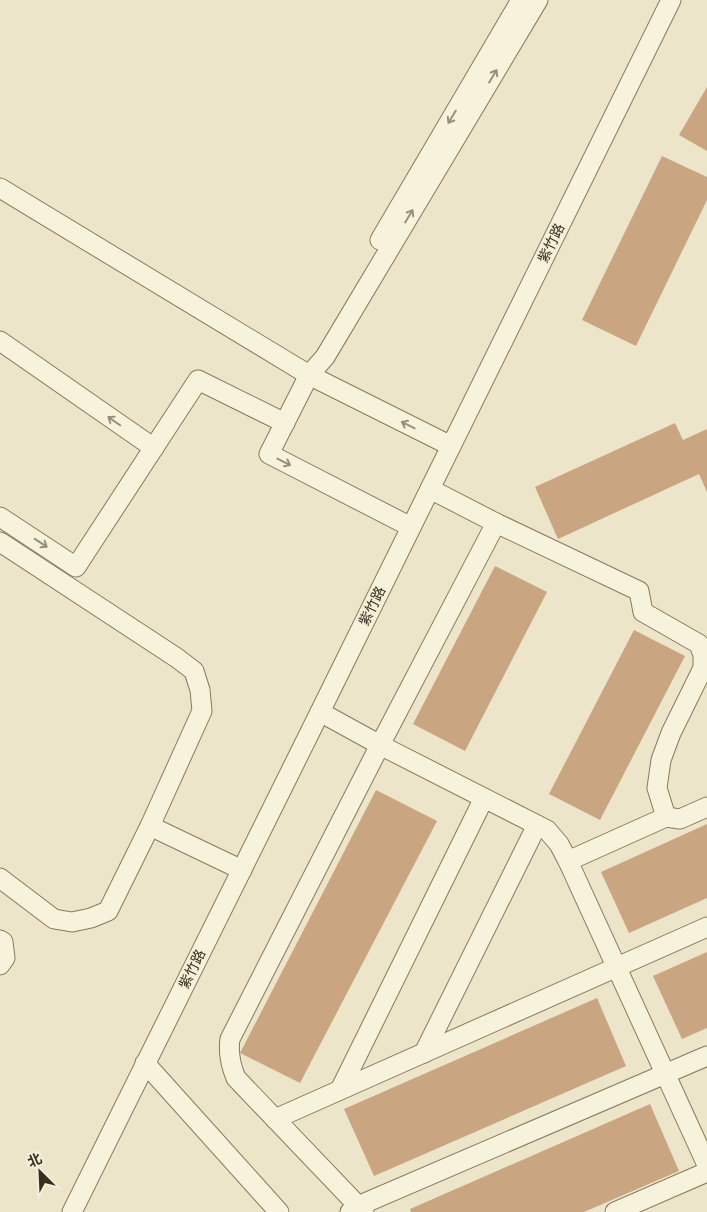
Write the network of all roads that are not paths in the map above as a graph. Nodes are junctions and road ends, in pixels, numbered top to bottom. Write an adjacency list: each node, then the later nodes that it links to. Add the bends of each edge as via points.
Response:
1 (522, 0): 6 (street, one-way to 6, via 316,350)
2 (538, 0): 6 (street, one-way to 2, via 325,357)
3 (671, 0): 8 (street, 紫竹路)
4 (0, 188): 6 (street)
5 (0, 341): 9 (street, one-way to 5)
6 (309, 375): 7 (street); 8 (street, one-way to 6)
7 (285, 423): 9 (street, via 198,380); 13 (street, one-way to 13, via 269,454)
8 (451, 446): 10 (street, 紫竹路)
9 (154, 448): 11 (street, one-way to 9, via 76,567)
10 (430, 489): 12 (street); 13 (street, 紫竹路)
11 (0, 517)
12 (496, 523): 16 (street); 19 (street, via 639,591 643,612 699,644 703,668 661,760 657,788)
13 (411, 527): 15 (street, 紫竹路)
14 (0, 542): 21 (street, via 194,671 202,711)
15 (320, 712): 16 (street); 23 (street, 紫竹路)
16 (380, 745): 17 (street); 34 (street, via 230,1039 230,1063 236,1078)
17 (484, 798): 20 (street); 33 (street)
18 (707, 807): 19 (street, via 680,819)
19 (666, 817): 22 (street)
20 (536, 825): 22 (street, via 546,830); 29 (street)
21 (150, 826): 23 (street); 24 (street, via 108,911 91,918 72,922 54,919)
22 (568, 861): 28 (street)
23 (242, 870): 31 (street, 紫竹路)
24 (0, 878)
25 (707, 927): 28 (street)
26 (0, 940): 27 (street, via 5,958)
27 (0, 964)
28 (617, 968): 29 (street); 32 (street)
29 (424, 1053): 33 (street)
30 (707, 1056): 32 (street)
31 (145, 1063): 38 (street, 紫竹路); 39 (street)
32 (666, 1075): 35 (street); 37 (street)
33 (340, 1090): 34 (street)
34 (275, 1119): 37 (street)
35 (707, 1164)
36 (707, 1172): 40 (street)
37 (357, 1210)
38 (72, 1212)
39 (279, 1212)
40 (615, 1212)

